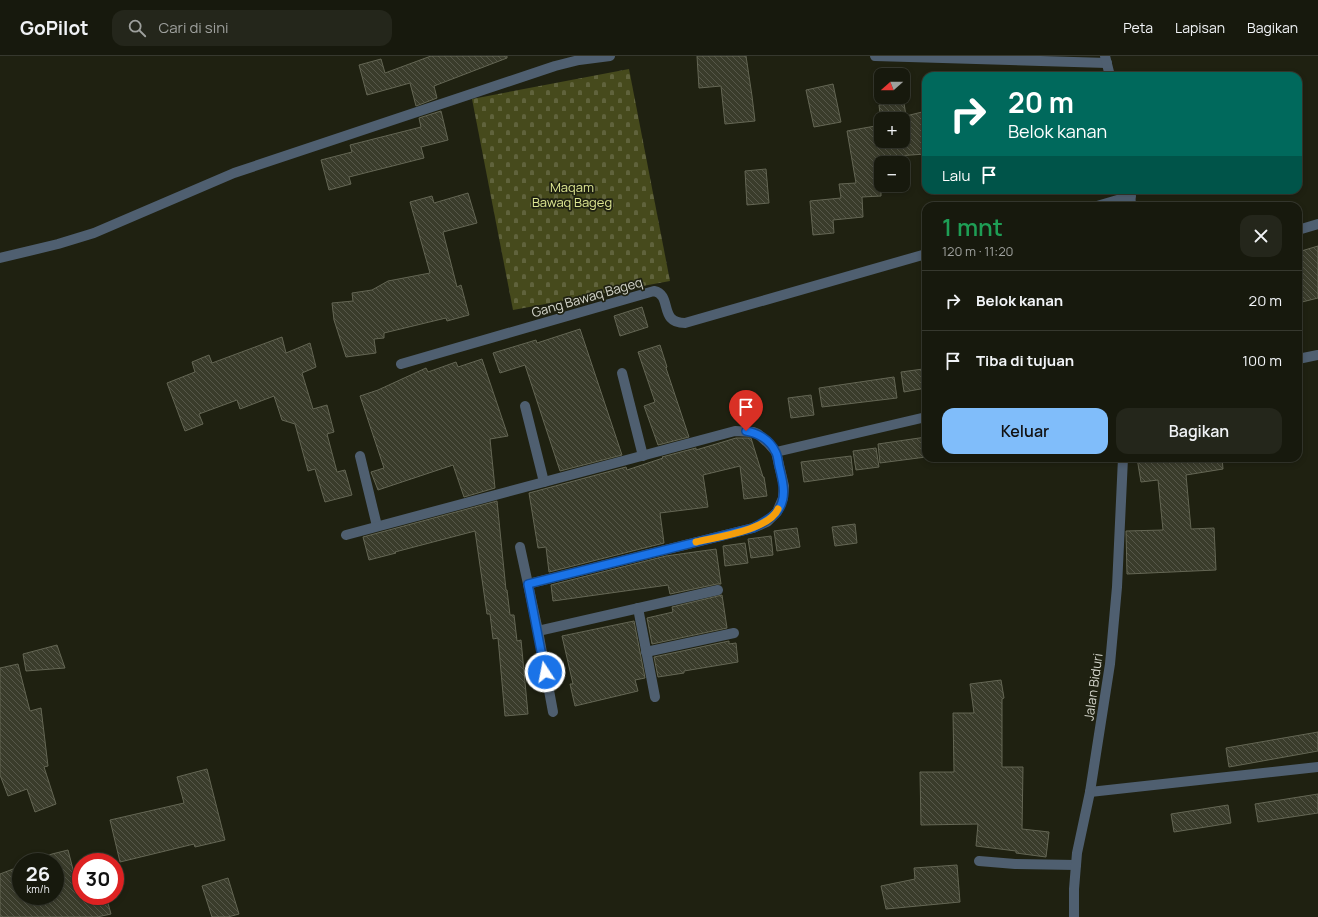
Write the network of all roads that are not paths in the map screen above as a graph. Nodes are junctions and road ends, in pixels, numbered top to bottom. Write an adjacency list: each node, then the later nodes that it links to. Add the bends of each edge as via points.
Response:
1 (610, 56): 10 (street, via 548,68 234,174 94,233)
2 (875, 56): 3 (street)
3 (1106, 60): 4 (street)
4 (1109, 72)
5 (1131, 197): 6 (street)
6 (1112, 202)
7 (1318, 224): 8 (street)
8 (1302, 229)
9 (922, 255): 13 (street, Gang Bawaq Bageq, via 685,323 671,319 663,296 654,291)
10 (0, 258)
11 (1318, 355): 12 (street)
12 (1302, 358)
13 (401, 364)
14 (622, 373): 19 (street)
15 (525, 406): 21 (street)
16 (922, 418): 17 (street)
17 (776, 452): 19 (street, via 758,434 735,431); 25 (street, via 784,486 783,498 776,512 766,522 753,528)
18 (360, 456): 22 (street)
19 (643, 456): 21 (street)
20 (1123, 462): 34 (street, Jalan Biduri, via 1117,587 1110,664)
21 (544, 482): 22 (street)
22 (377, 526): 23 (street)
23 (346, 535)
24 (520, 547): 25 (street)
25 (528, 584): 28 (street)
26 (718, 590): 27 (street)
27 (638, 608): 28 (street); 30 (street)
28 (538, 631): 32 (street)
29 (734, 633): 30 (street)
30 (646, 652): 31 (street)
31 (655, 698)
32 (553, 712)
33 (1318, 766): 34 (street)
34 (1090, 792): 36 (street, Jalan Biduri)
35 (979, 861): 36 (street)
36 (1076, 865): 37 (street, Jalan Biduri)
37 (1074, 917)

